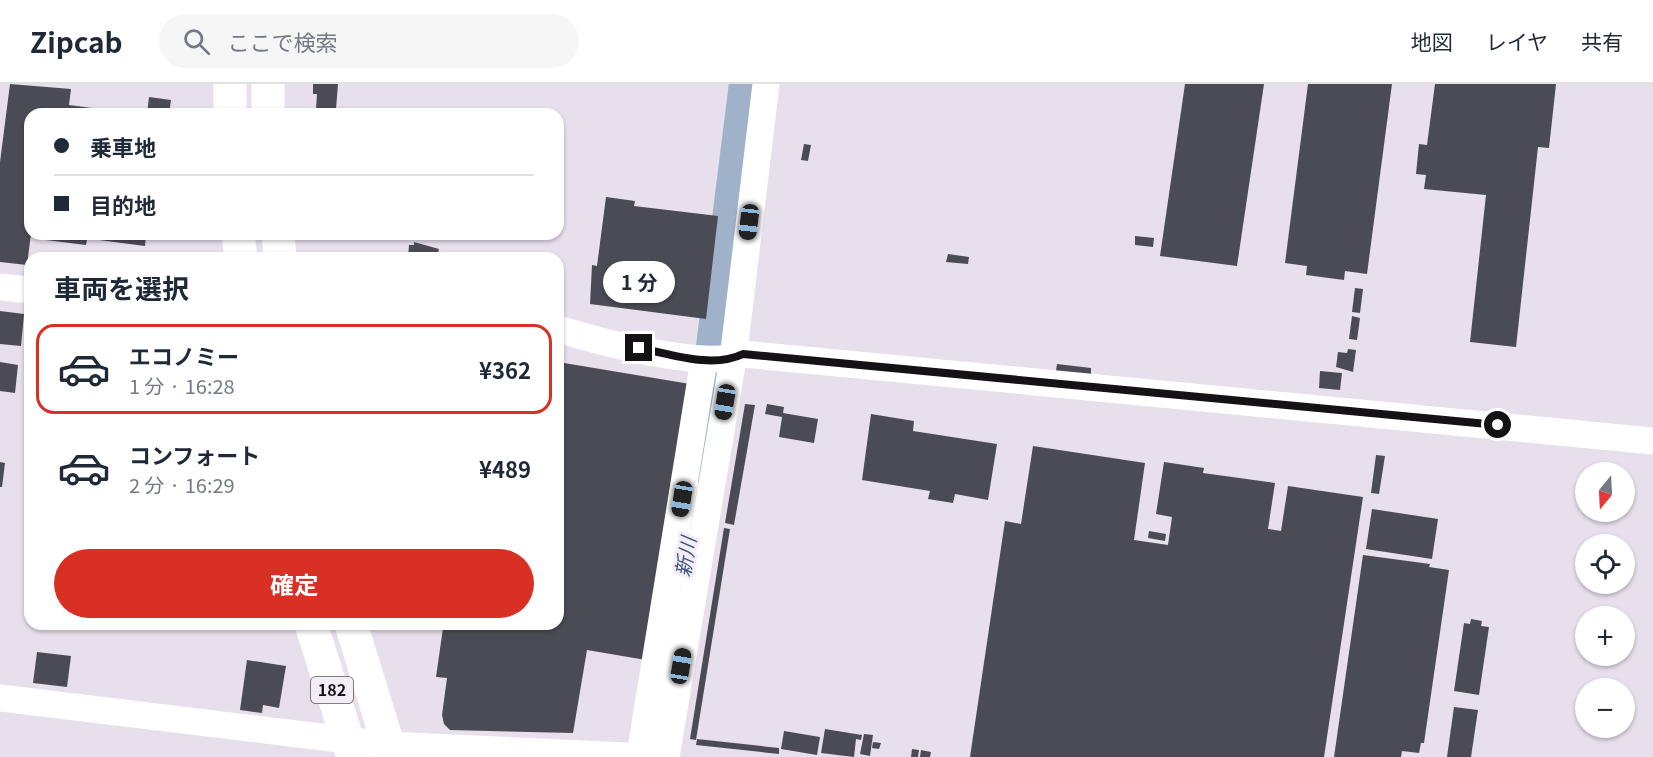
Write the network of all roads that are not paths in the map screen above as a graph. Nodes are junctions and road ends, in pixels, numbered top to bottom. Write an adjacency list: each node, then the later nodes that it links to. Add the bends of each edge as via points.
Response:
1 (230, 84): 4 (highway)
2 (268, 84): 5 (highway)
3 (766, 84): 9 (street)
4 (230, 108)
5 (268, 108)
6 (0, 287): 7 (street)
7 (24, 289)
8 (564, 331): 10 (street)
9 (733, 359): 10 (street); 11 (street, via 743,354); 17 (street)
10 (704, 360): 17 (street)
11 (1653, 441)
12 (313, 630): 15 (highway, 182)
13 (353, 630): 16 (highway, 182)
14 (0, 698): 15 (street)
15 (350, 749): 16 (street)
16 (390, 751): 17 (street)
17 (651, 756)

